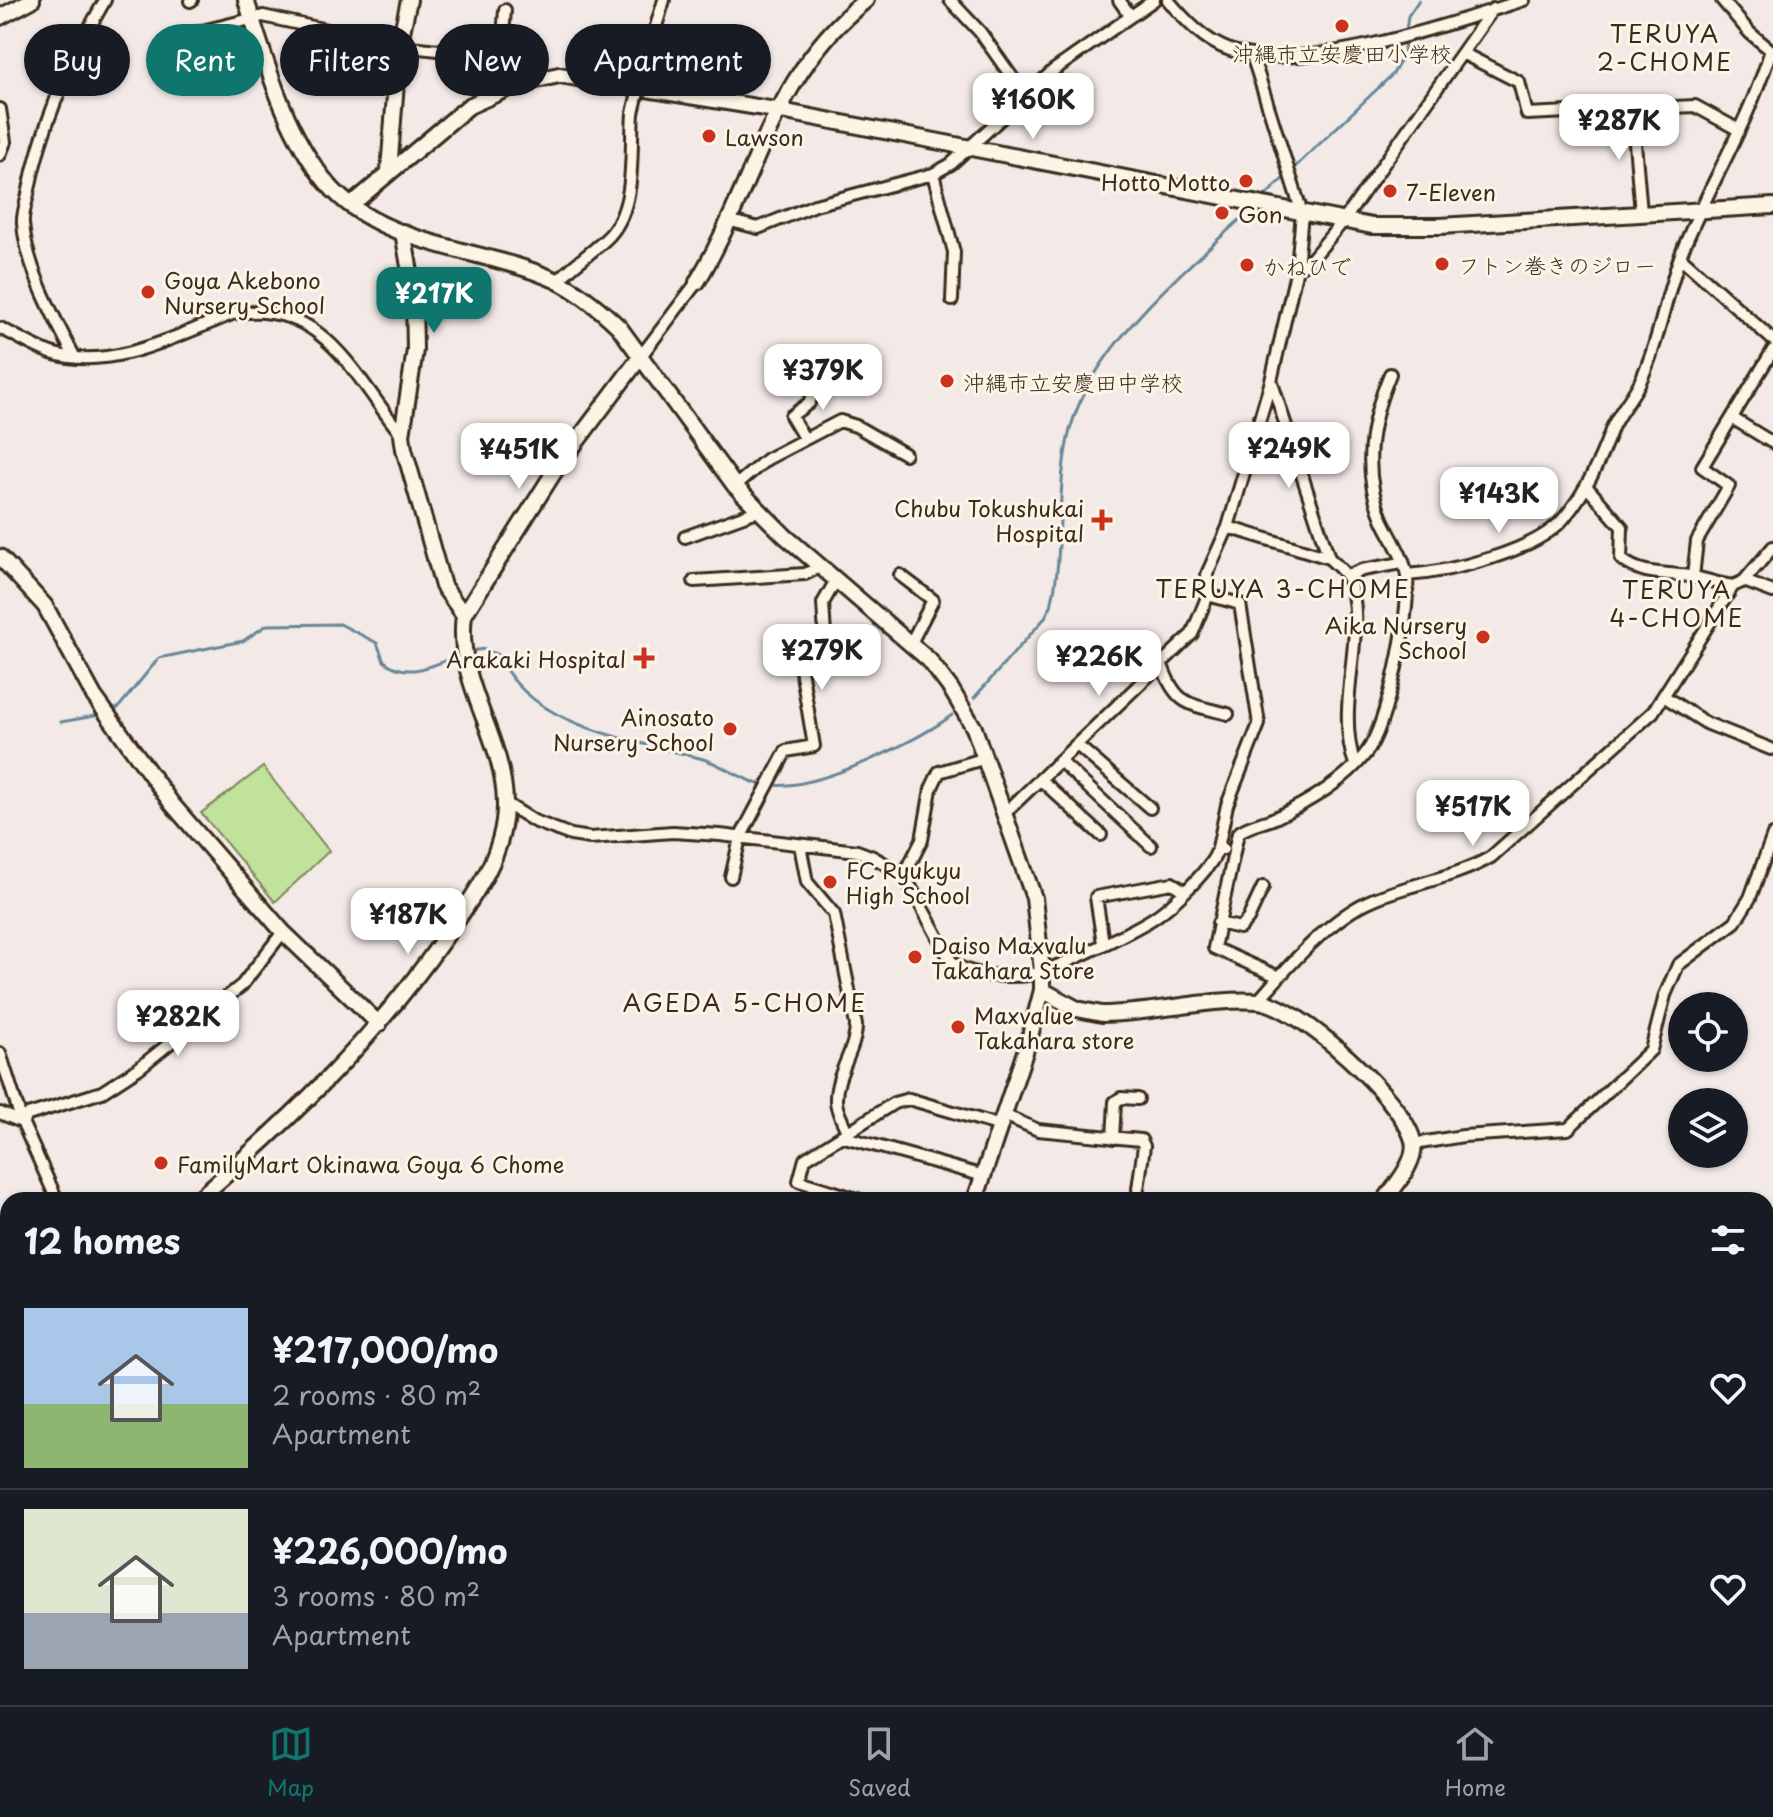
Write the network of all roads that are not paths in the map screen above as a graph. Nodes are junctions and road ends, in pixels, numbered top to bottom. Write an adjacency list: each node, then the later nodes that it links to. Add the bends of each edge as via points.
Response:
1 (32, 0): 16 (street)
2 (105, 0): 51 (street, via 56,100 35,161 23,222 28,248)
3 (246, 0): 17 (street)
4 (409, 0): 20 (street)
5 (664, 0): 45 (street, bridge, via 633,113 625,212 608,236)
6 (866, 0): 29 (street, via 820,43)
7 (950, 0): 25 (street)
8 (1119, 0): 15 (street)
9 (1154, 0): 15 (street)
10 (1168, 0): 24 (street, via 1204,36)
11 (1524, 0): 13 (street)
12 (1722, 0): 22 (street)
13 (1493, 9): 23 (street); 24 (street, via 1306,56)
14 (505, 10): 21 (street, via 502,50)
15 (1129, 14): 25 (street)
16 (0, 17)
17 (252, 18): 18 (street); 19 (street); 35 (street, via 293,132 326,182)
18 (229, 24)
19 (309, 24)
20 (404, 24)
21 (419, 48)
22 (1772, 51): 30 (street)
23 (1464, 54): 27 (street, via 1519,82 1527,114); 40 (street)
24 (1252, 55): 38 (street)
25 (1024, 94): 31 (street)
26 (395, 96): 33 (street)
27 (1632, 108): 30 (street, via 1695,106); 39 (street)
28 (0, 109): 32 (street, via 5,142)
29 (776, 110): 31 (street); 33 (street, via 603,80 538,78 469,106); 41 (street)
30 (1739, 130): 37 (street)
31 (967, 147): 34 (street); 38 (street)
32 (0, 155)
33 (389, 170): 35 (street)
34 (933, 174): 41 (street, via 815,205 758,228); 47 (street, via 954,252)
35 (351, 205): 42 (street)
36 (1773, 206): 37 (street)
37 (1704, 209): 39 (street); 43 (street)
38 (1302, 213): 40 (street); 44 (street)
39 (1641, 213): 40 (street, via 1405,227)
40 (1344, 220): 44 (street, via 1310,261)
41 (731, 221): 46 (street)
42 (403, 232): 45 (street); 57 (street, via 414,295 415,350)
43 (1680, 257): 49 (street); 62 (street, via 1641,380)
44 (1297, 268): 54 (street)
45 (558, 281): 52 (street, via 609,317)
46 (697, 282): 52 (street)
47 (952, 300)
48 (0, 328): 51 (street, via 52,353)
49 (1773, 340)
50 (1773, 350): 56 (street)
51 (74, 356): 57 (street, via 120,355 232,314 276,313 334,345)
52 (641, 356): 61 (street); 80 (street, via 556,469)
53 (1390, 374): 69 (street, via 1371,426 1371,478)
54 (1271, 381): 64 (street); 68 (street)
55 (816, 386): 58 (street, via 809,403 791,416)
56 (1732, 418): 59 (street); 74 (street, via 1702,467 1729,486 1697,541)
57 (402, 435): 80 (street, via 443,586)
58 (804, 438): 60 (street, via 840,421); 61 (street)
59 (1773, 443)
60 (905, 454)
61 (735, 486): 63 (street)
62 (1586, 486): 72 (street, via 1563,520 1545,534 1480,560); 74 (street, via 1622,527 1621,559 1664,576)
63 (757, 511): 65 (street); 70 (street)
64 (1228, 527): 68 (street); 79 (street, via 1207,574)
65 (685, 537)
66 (1773, 547): 77 (street)
67 (0, 557): 106 (street, via 45,606 105,713 172,804)
68 (1329, 558): 73 (street)
69 (1402, 563): 72 (street); 73 (street)
70 (820, 567): 75 (street); 76 (street, via 805,574)
71 (900, 575): 81 (street, via 933,600)
72 (1407, 575): 89 (street, via 1400,649 1383,711 1370,747)
73 (1347, 576): 89 (street, via 1355,628 1346,720)
74 (1693, 577): 77 (street)
75 (836, 580): 81 (street); 96 (street, via 823,603 826,651 799,657 814,746 786,751)
76 (694, 581)
77 (1738, 583): 78 (street); 83 (street)
78 (1773, 592)
79 (1208, 595): 82 (street, via 1192,634); 99 (street, via 1240,604 1259,706 1255,741 1227,805)
80 (464, 615): 91 (street, via 462,654 496,754)
81 (911, 643): 87 (street, via 959,700)
82 (1162, 665): 84 (street, via 1172,693 1184,703); 85 (street)
83 (1665, 697): 86 (street, via 1706,723); 109 (street, via 1633,733 1491,857 1353,909)
84 (1228, 714)
85 (1077, 745): 88 (street); 92 (street)
86 (1772, 750)
87 (986, 758): 93 (street); 101 (street, via 939,772 922,840)
88 (1060, 761): 90 (street); 98 (street)
89 (1355, 764): 100 (street, via 1278,817 1243,829)
90 (1041, 780): 93 (street); 94 (street)
91 (505, 803): 96 (street, via 534,821 590,838 673,832); 112 (street, via 503,829 488,872 417,978)
92 (1150, 808)
93 (1006, 812): 108 (street, via 1036,909)
94 (1101, 835)
95 (1773, 835): 120 (street, via 1750,898 1735,922 1678,965 1651,1050 1568,1129)
96 (740, 838): 97 (street); 102 (street)
97 (800, 845): 101 (street, via 857,851); 118 (street, via 807,882 834,914 856,1025 856,1041 847,1055 836,1102)
98 (1151, 846)
99 (1218, 848): 100 (street); 104 (street, via 1215,863)
100 (1232, 852): 105 (street)
101 (904, 875): 108 (street, via 937,940 960,969 1031,975)
102 (731, 877)
103 (1263, 887): 105 (street, via 1240,928)
104 (1183, 890): 107 (street, via 1153,918); 107 (street, via 1172,883 1096,897)
105 (1218, 923): 109 (street, via 1214,948)
106 (283, 932): 112 (street); 117 (street, via 242,985 139,1068 102,1092 28,1115)
107 (1103, 943): 108 (street)
108 (1042, 971): 110 (street)
109 (1279, 977): 111 (street)
110 (1042, 990): 111 (street, via 1077,1009 1102,1014); 116 (street)
111 (1258, 1001): 120 (street, via 1306,1023 1371,1081 1396,1110)
112 (379, 1024): 124 (street, via 269,1137)
113 (0, 1053): 117 (street)
114 (1138, 1099): 119 (street, via 1115,1102)
115 (0, 1113): 117 (street)
116 (1003, 1120): 118 (street, via 909,1099); 119 (street, via 1038,1130); 121 (street)
117 (22, 1122): 123 (street)
118 (844, 1134): 121 (street); 125 (street, via 805,1159 799,1181)
119 (1113, 1138): 122 (street, via 1141,1140 1144,1146)
120 (1414, 1144): 127 (street, via 1412,1157)
121 (984, 1176): 126 (street)
122 (1138, 1189)
123 (53, 1192)
124 (206, 1192)
125 (834, 1192)
126 (978, 1192)
127 (1390, 1192)

